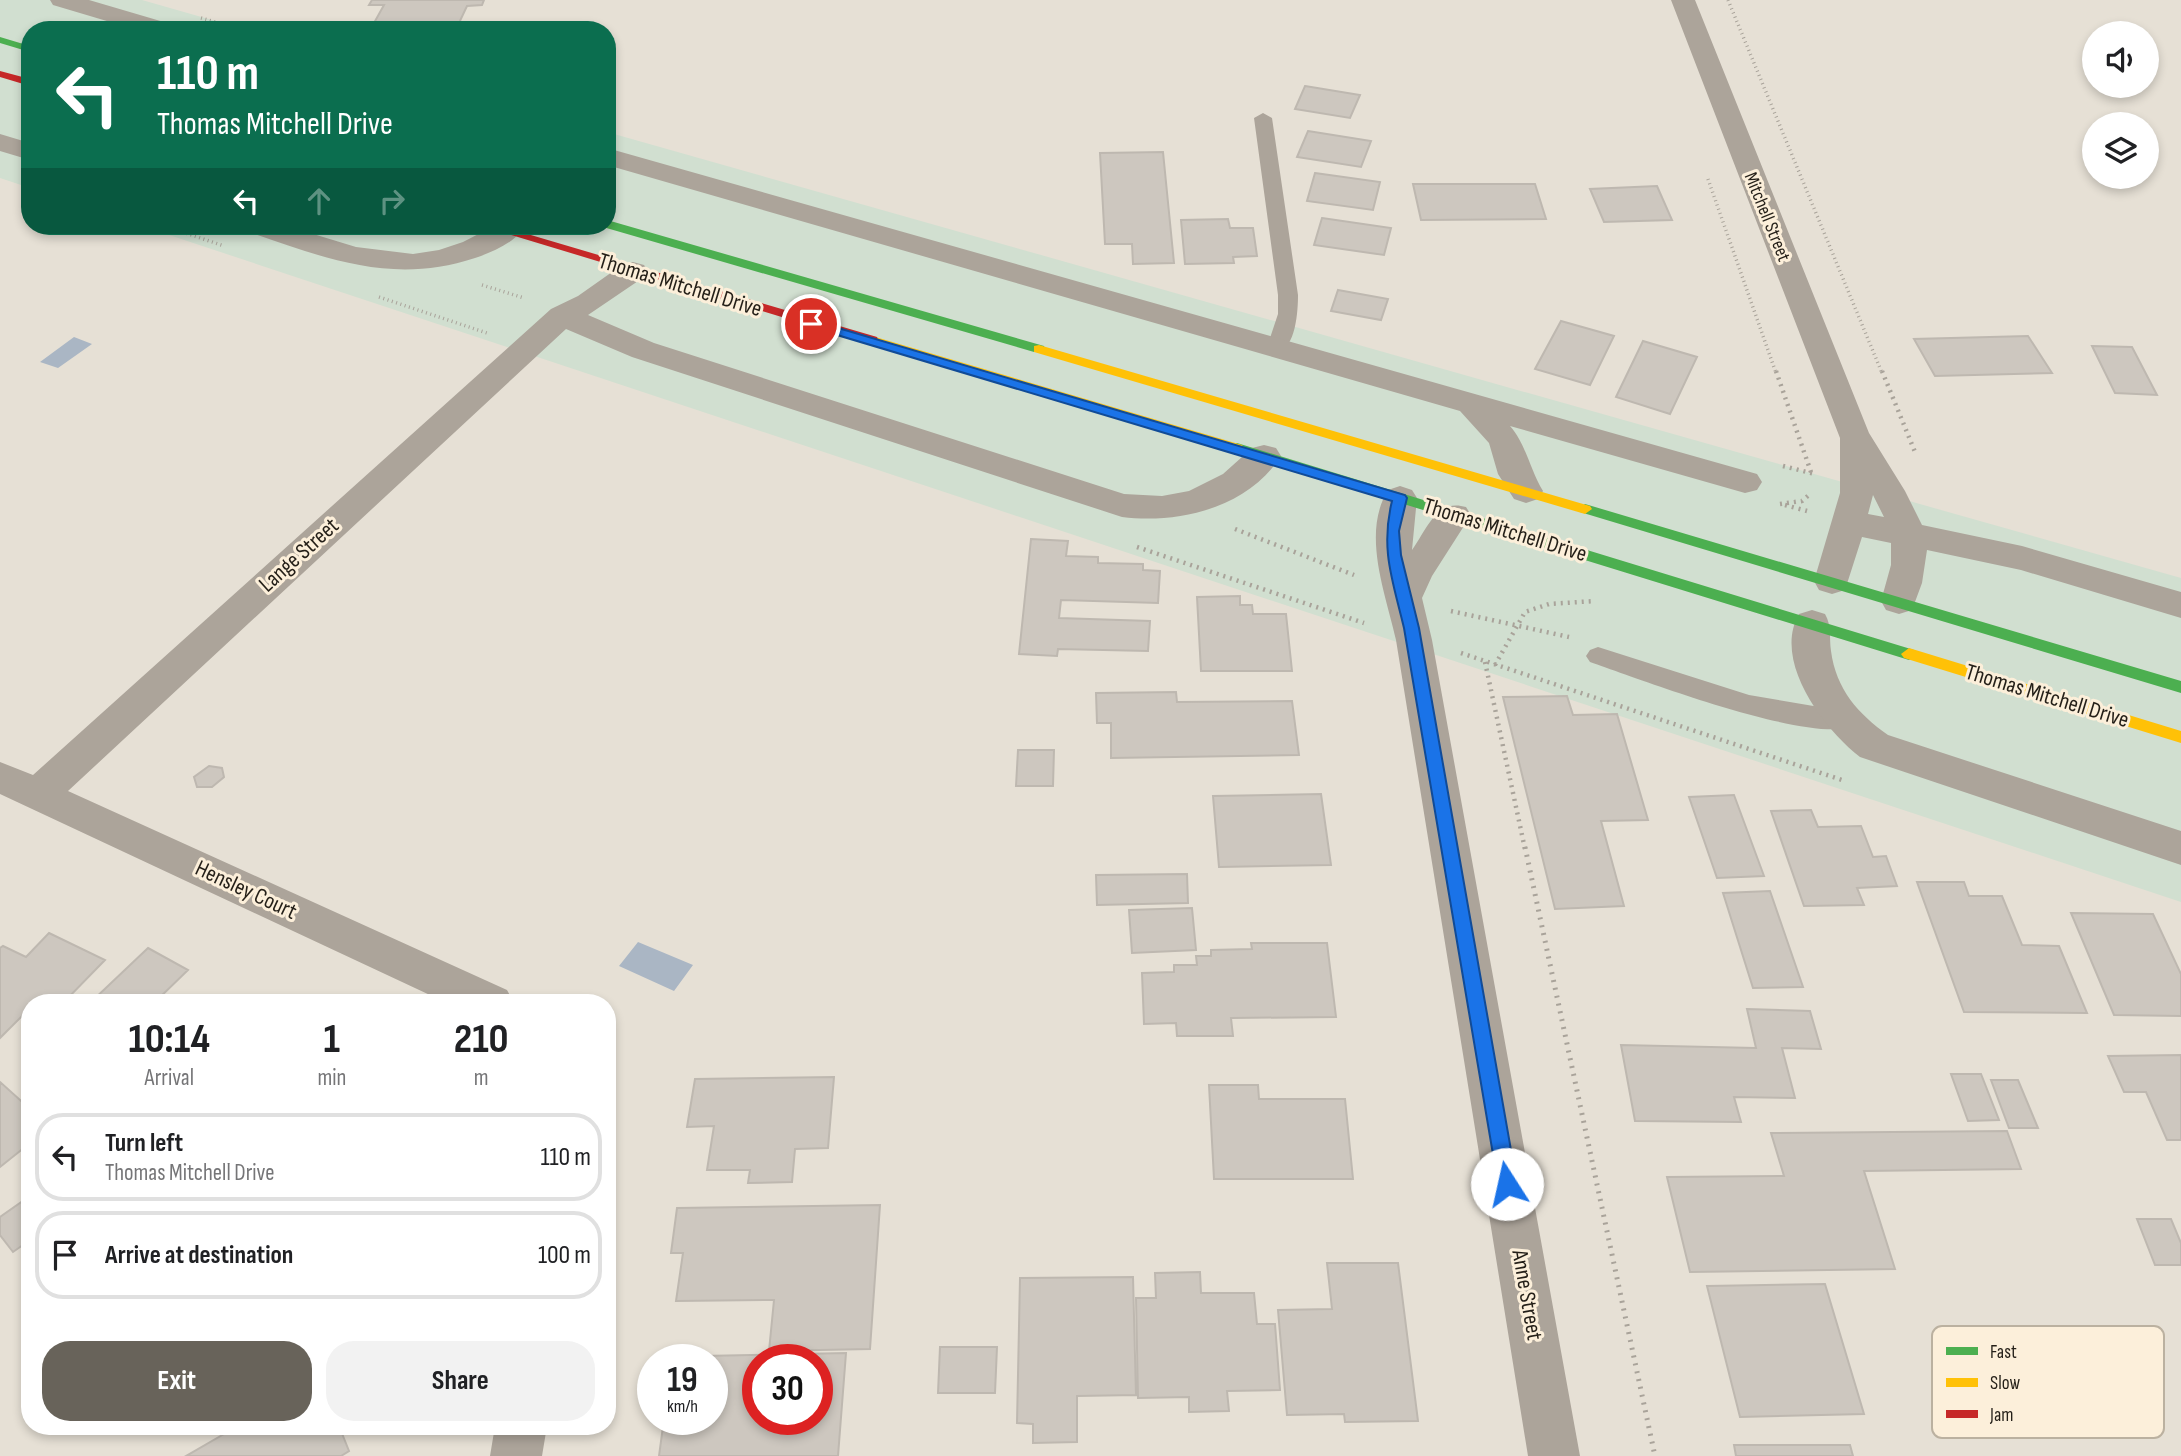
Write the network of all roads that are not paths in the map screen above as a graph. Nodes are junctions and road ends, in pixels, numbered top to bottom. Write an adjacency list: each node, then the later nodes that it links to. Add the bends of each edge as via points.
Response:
1 (62, 0): 3 (street)
2 (1683, 0): 25 (street, Mitchell Street)
3 (134, 21)
4 (0, 40): 5 (main road)
5 (21, 46)
6 (0, 74): 7 (main road)
7 (21, 80)
8 (1263, 118): 22 (lane, via 1288,295 1288,314)
9 (0, 142): 10 (street)
10 (21, 149)
11 (616, 159): 22 (street)
12 (616, 228): 16 (main road, Thomas Mitchell Drive)
13 (287, 235): 17 (street, Thomas Mitchell Drive)
14 (493, 235): 17 (street, Thomas Mitchell Drive, via 484,244 448,257 408,263)
15 (521, 235): 18 (main road, Thomas Mitchell Drive)
16 (647, 237): 18 (main road); 19 (main road); 24 (main road, Thomas Mitchell Drive)
17 (369, 261): 20 (street)
18 (601, 261): 19 (main road, Thomas Mitchell Drive); 21 (street, Lange Street, via 581,280)
19 (633, 271): 21 (street, Lange Street); 26 (main road, Thomas Mitchell Drive)
20 (448, 285)
21 (562, 316): 26 (street, via 643,350 1137,508 1172,507 1230,486); 44 (street, Lange Street)
22 (1277, 347): 23 (street)
23 (1471, 403): 28 (street); 30 (street, Thomas Mitchell Drive, via 1504,440)
24 (1289, 421): 26 (main road); 27 (main road, Thomas Mitchell Drive)
25 (1853, 433): 32 (street, Mitchell Street, via 1857,488); 33 (street, Mitchell Street)
26 (1264, 456): 29 (main road, Thomas Mitchell Drive)
27 (1449, 468): 29 (main road); 30 (main road, Thomas Mitchell Drive); 31 (main road)
28 (1745, 482)
29 (1416, 488): 31 (main road, Thomas Mitchell Drive); 34 (street, Anne Street, via 1393,523 1392,542)
30 (1526, 491): 37 (main road, Thomas Mitchell Drive)
31 (1454, 516): 34 (street, via 1415,573); 37 (main road, Thomas Mitchell Drive)
32 (1849, 523): 33 (street); 37 (street, Mitchell Street)
33 (1907, 536): 35 (street, Mitchell Street, via 1910,554); 36 (street, via 2021,558)
34 (1405, 597): 49 (street, Anne Street)
35 (1899, 601): 37 (main road, Thomas Mitchell Drive); 38 (main road); 40 (main road, Thomas Mitchell Drive)
36 (2181, 605)
37 (1824, 607): 41 (street, Mitchell Street, via 1811,658 1818,681); 42 (main road, Thomas Mitchell Drive)
38 (1861, 611)
39 (1598, 656): 41 (lane, via 1755,706)
40 (2181, 687)
41 (1843, 720): 45 (street, Mitchell Street, via 1874,746 1905,758)
42 (2181, 737)
43 (0, 777): 44 (street, Hensley Court)
44 (37, 794): 46 (street, Hensley Court)
45 (2181, 848)
46 (472, 994)
47 (520, 1435): 48 (street)
48 (516, 1456)
49 (1554, 1456)

